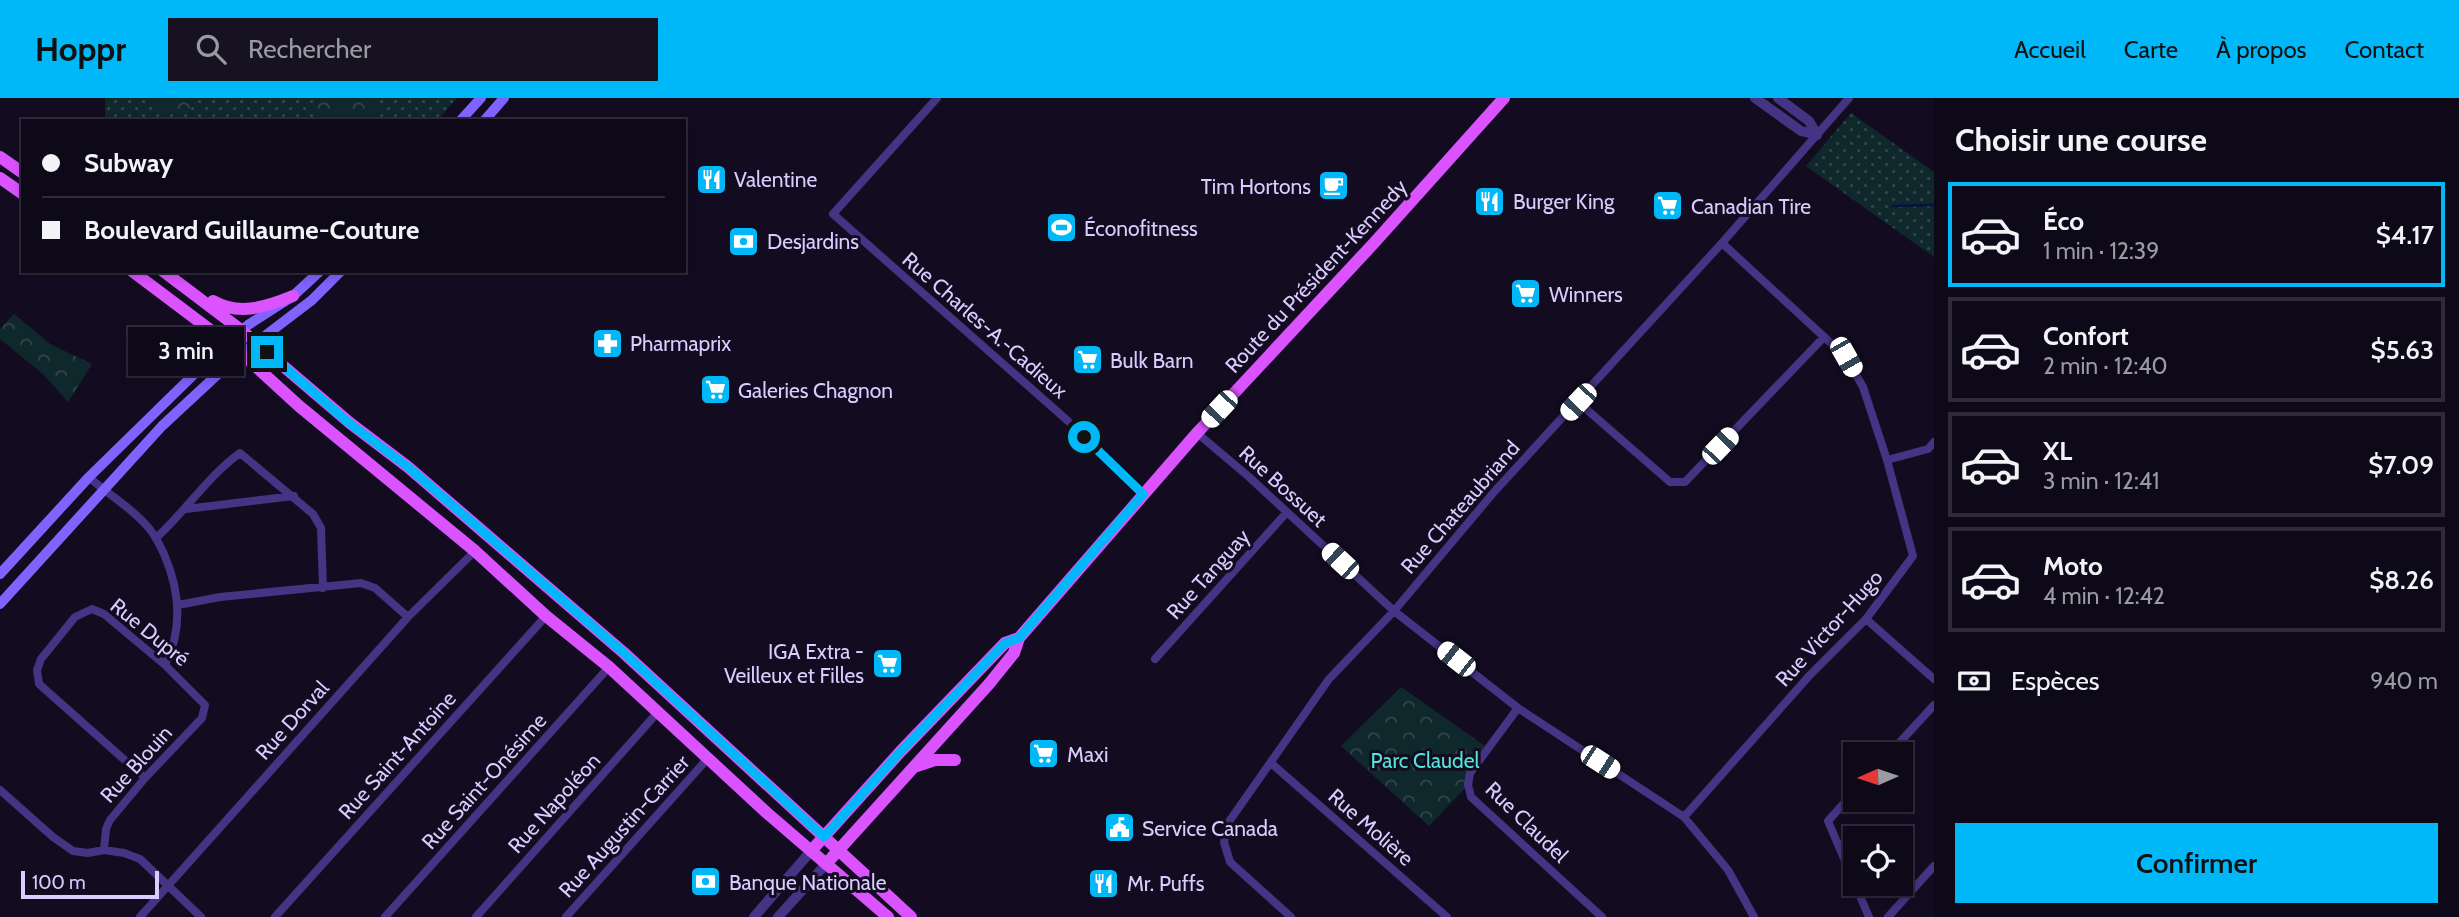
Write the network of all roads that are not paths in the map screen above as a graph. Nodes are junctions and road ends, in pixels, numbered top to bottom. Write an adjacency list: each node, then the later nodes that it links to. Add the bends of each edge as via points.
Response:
1 (481, 98): 8 (main road)
2 (504, 98): 9 (main road)
3 (937, 98): 32 (street, Rue Charles-A.-Cadieux, via 833,214 1068,421)
4 (1504, 98): 27 (main road, Route du Président-Kennedy)
5 (1755, 98): 10 (street, via 1801,131)
6 (1778, 98): 10 (street, via 1809,121)
7 (1849, 98): 10 (street, Rue Chateaubriand)
8 (462, 119)
9 (486, 119)
10 (1817, 135): 15 (street, Rue Chateaubriand)
11 (0, 157): 12 (main road)
12 (21, 172)
13 (0, 178): 14 (main road)
14 (21, 193)
15 (1722, 243): 22 (street, Rue Victor-Hugo); 26 (street, Rue Chateaubriand)
16 (135, 273): 24 (main road)
17 (318, 273): 20 (main road)
18 (339, 273): 23 (main road, via 312,300)
19 (169, 275): 20 (main road, via 234,310); 21 (main road)
20 (293, 296): 21 (main road)
21 (241, 330): 23 (main road); 24 (main road)
22 (1824, 337): 26 (street, via 1685,482 1670,482); 29 (street, Rue Victor-Hugo, via 1846,357 1863,387)
23 (256, 342): 25 (main road); 64 (main road, via 624,653)
24 (226, 343): 25 (main road); 30 (main road)
25 (241, 354): 31 (main road, via 162,426); 37 (main road)
26 (1578, 402): 42 (street, Rue Chateaubriand, via 1494,492)
27 (1197, 433): 32 (main road, Route du Président-Kennedy); 35 (street, Rue Bossuet)
28 (1934, 442): 29 (street, via 1928,449)
29 (1887, 460): 45 (street, Rue Victor-Hugo, via 1913,556)
30 (89, 477): 31 (street); 38 (main road)
31 (103, 491): 36 (street, via 147,525); 40 (main road)
32 (1143, 494): 46 (main road, Route du Président-Kennedy)
33 (294, 496): 34 (street); 34 (street, via 240,453); 39 (street, via 321,528)
34 (186, 509): 36 (street)
35 (1287, 512): 42 (street, Rue Bossuet); 47 (street, Rue Tanguay)
36 (156, 538): 41 (street, via 172,574)
37 (475, 551): 43 (main road); 44 (street, Rue Dorval)
38 (0, 574)
39 (323, 588): 41 (street); 44 (street, via 361,583 375,588)
40 (2, 597)
41 (178, 605): 48 (street, via 172,651)
42 (1394, 611): 53 (street, Rue Bossuet); 58 (street, Rue Chateaubriand, via 1329,679)
43 (545, 616): 49 (main road); 73 (street, Rue Saint-Antoine)
44 (408, 617): 70 (street, Rue Dorval)
45 (1866, 619): 50 (street); 63 (street, Rue Victor-Hugo)
46 (1019, 638): 59 (main road, Route du Président-Kennedy, via 989,684); 64 (main road, Route du Président-Kennedy, via 1005,643)
47 (1155, 659)
48 (165, 665): 51 (street, Rue Dupré); 60 (street, Rue Dupré, via 92,609 75,617 37,670 39,684)
49 (609, 667): 54 (main road); 74 (street, Rue Saint-Onésime)
50 (1934, 679)
51 (205, 705): 60 (street, Rue Blouin, via 202,718)
52 (1934, 705): 55 (street)
53 (1518, 708): 63 (street, Rue Bossuet); 83 (street, Rue Claudel, via 1470,773 1471,797)
54 (658, 712): 56 (main road); 75 (street, Rue Napoléon)
55 (1900, 742)
56 (709, 757): 67 (main road); 76 (street, Rue Augustin-Carrier)
57 (954, 760): 59 (main road)
58 (1271, 763): 81 (street, Rue Chateaubriand, via 1228,823 1224,842 1230,862); 82 (street, Rue Molière)
59 (913, 767): 66 (main road, Route du Président-Kennedy)
60 (145, 778): 65 (street, Rue Blouin, via 110,820)
61 (0, 790): 65 (street, via 73,851)
62 (1843, 804): 85 (street, via 1828,821)
63 (1684, 817): 84 (street, Rue Bossuet, via 1728,870)
64 (824, 837): 66 (main road); 67 (main road, Route du Président-Kennedy)
65 (104, 850): 70 (street, via 140,859)
66 (839, 850): 68 (main road, Route du Président-Kennedy); 80 (main road)
67 (811, 851): 68 (main road); 77 (street, Route du Président-Kennedy)
68 (826, 864): 78 (street, Route du Président-Kennedy); 79 (main road)
69 (1934, 866): 86 (street)
70 (168, 886): 71 (street, Rue Dorval); 72 (street)
71 (140, 917)
72 (201, 917)
73 (275, 917)
74 (385, 917)
75 (476, 917)
76 (566, 917)
77 (754, 917)
78 (778, 917)
79 (888, 917)
80 (911, 917)
81 (1291, 917)
82 (1447, 917)
83 (1602, 917)
84 (1754, 917)
85 (1869, 917)
86 (1888, 917)

